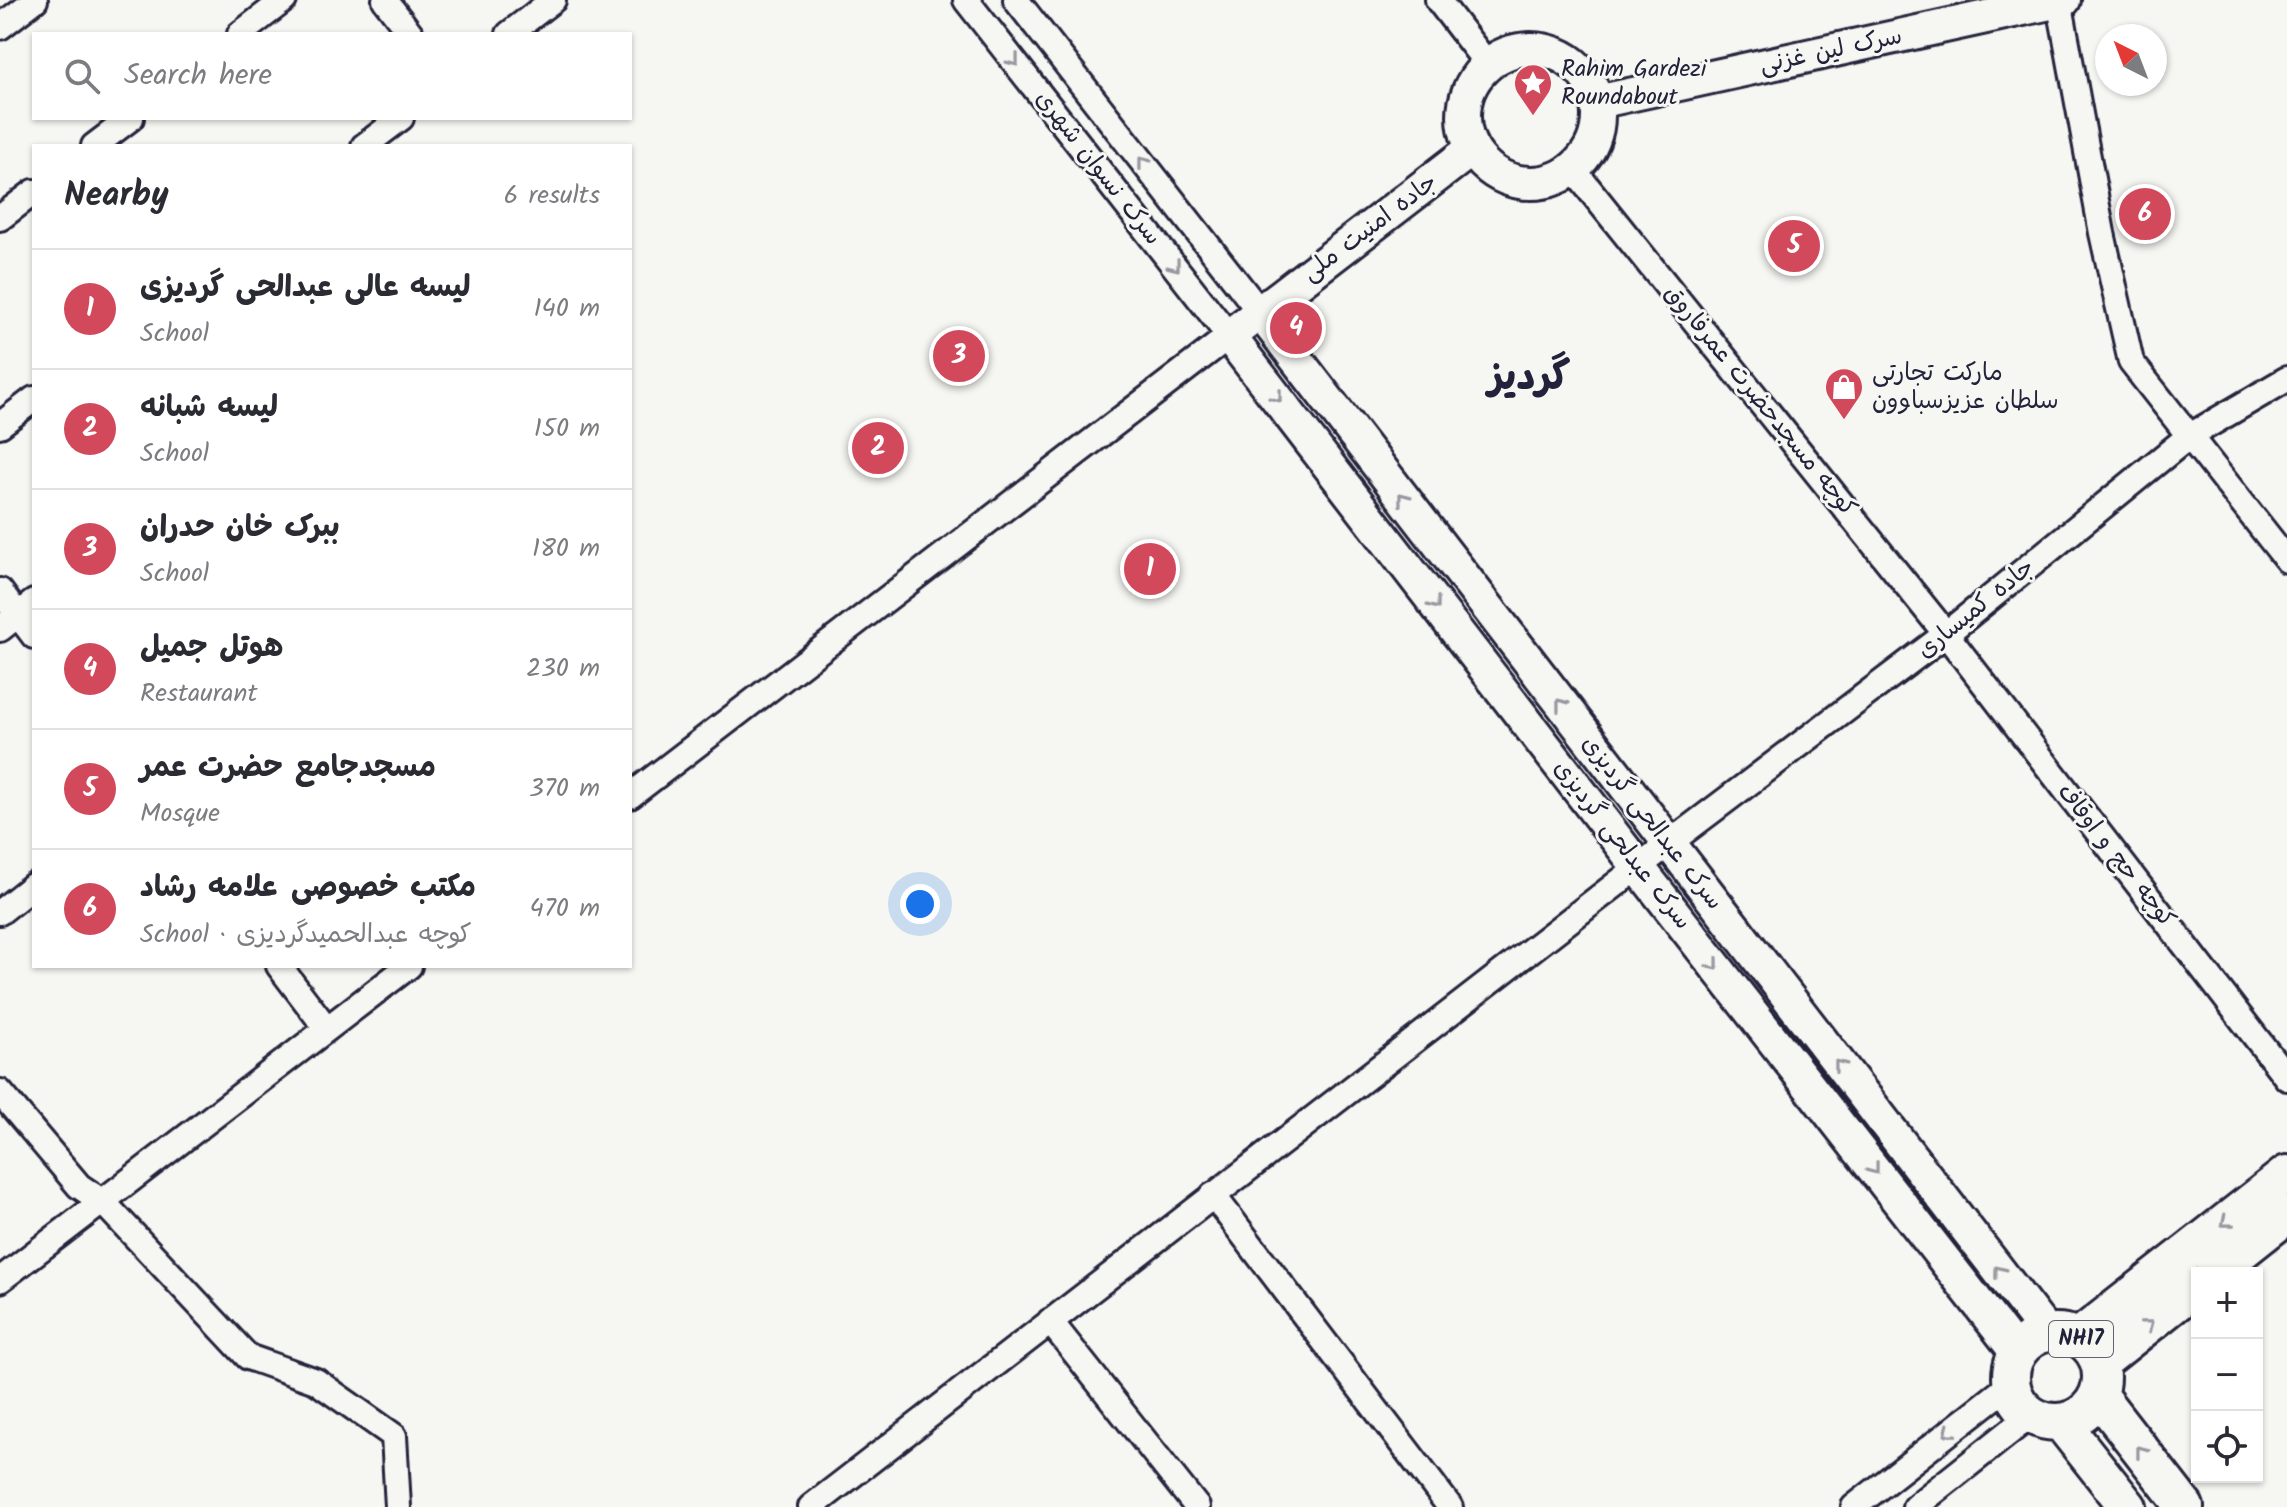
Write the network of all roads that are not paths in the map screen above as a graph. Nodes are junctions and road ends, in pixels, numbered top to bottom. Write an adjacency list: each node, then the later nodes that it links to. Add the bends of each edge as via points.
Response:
1 (35, 0): 9 (street)
2 (284, 0): 10 (street)
3 (385, 0): 11 (street)
4 (553, 0): 12 (street)
5 (966, 0): 24 (street, سرک نسوان شهری, one-way to 24)
6 (1016, 0): 23 (street, سرک نسوان شهری, one-way to 6)
7 (1438, 0): 13 (street)
8 (2061, 0): 14 (main road, سرک لین غزنی); 28 (street, via 2131,362)
9 (0, 27)
10 (243, 32)
11 (409, 32)
12 (512, 32)
13 (1488, 65): 14 (main road, via 1508,53 1553,52 1589,81); 19 (main road, via 1465,104 1464,128)
14 (1597, 102): 20 (main road, via 1598,127 1589,150)
15 (128, 120): 17 (street)
16 (398, 120): 18 (street)
17 (97, 144)
18 (367, 144)
19 (1472, 149): 20 (main road, via 1487,167 1530,184); 23 (main road, جاده امنیت ملی)
20 (1573, 169): 33 (street, کوچه مسجدحضرت عمرفاروق)
21 (32, 194): 22 (street)
22 (0, 218)
23 (1260, 312): 24 (main road, جاده امنیت ملی); 35 (main road, سرک عبدالحی گردیزی, one-way to 23)
24 (1229, 336): 34 (street); 36 (main road, سرک عبدلحی گردیزی, one-way to 36)
25 (2287, 379): 28 (street, جاده کمیساری)
26 (32, 401): 27 (street)
27 (0, 425)
28 (2188, 437): 29 (street); 33 (street, جاده کمیساری)
29 (2287, 560)
30 (0, 591): 31 (street)
31 (17, 615): 32 (street)
32 (32, 634)
33 (1946, 634): 35 (street, جاده کمیساری); 42 (street, کوچه حج و اوقاف)
34 (632, 794)
35 (1668, 844): 36 (street, جاده کمیساری); 52 (main road, سرک عبدالحی گردیزی, one-way to 35)
36 (1639, 868): 45 (street, جاده کمیساری); 53 (main road, سرک عبدلحی گردیزی, one-way to 53)
37 (32, 887): 38 (street)
38 (0, 912)
39 (281, 968): 41 (street)
40 (406, 968): 41 (street)
41 (327, 1029): 46 (street)
42 (2287, 1078)
43 (0, 1092): 46 (street, via 79,1186)
44 (2287, 1174): 52 (highway, NH17, one-way to 52)
45 (1213, 1195): 51 (street, جاده کمیساری); 58 (street)
46 (103, 1202): 49 (street); 55 (street, via 248,1357 316,1381 394,1436)
47 (2287, 1215): 48 (highway)
48 (2222, 1267)
49 (0, 1280)
50 (2191, 1290): 52 (highway, NH17, one-way to 50)
51 (1050, 1321): 56 (street, جاده کمیساری); 57 (street)
52 (2081, 1357): 53 (highway, NH17, via 2030,1339); 54 (highway, NH17, via 2089,1408 2076,1417); 62 (highway, one-way to 52)
53 (2014, 1368): 54 (highway, via 2014,1396); 59 (street, one-way to 59)
54 (2046, 1418): 60 (street); 61 (highway)
55 (398, 1507)
56 (811, 1507)
57 (1197, 1507)
58 (1450, 1507)
59 (1854, 1507)
60 (1915, 1507)
61 (2128, 1507)
62 (2185, 1507)

